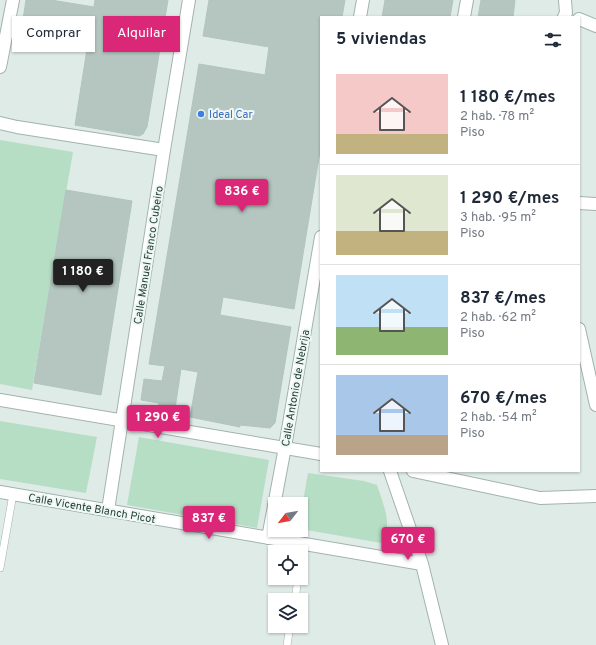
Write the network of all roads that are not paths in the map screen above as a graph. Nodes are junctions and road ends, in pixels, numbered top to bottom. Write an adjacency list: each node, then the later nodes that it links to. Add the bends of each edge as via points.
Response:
1 (12, 0): 11 (street)
2 (189, 0): 13 (street, Calle Manuel Franco Cubeiro)
3 (363, 0): 6 (street)
4 (467, 0): 7 (street)
5 (565, 0): 8 (street)
6 (360, 16)
7 (464, 16)
8 (568, 16)
9 (580, 19): 10 (street)
10 (596, 26)
11 (0, 67)
12 (0, 123): 13 (street)
13 (164, 150): 20 (street, Calle Manuel Franco Cubeiro)
14 (580, 203): 15 (street)
15 (596, 204)
16 (320, 243): 21 (street, Calle Antonio de Nebrija)
17 (580, 333): 19 (street)
18 (0, 400): 20 (street)
19 (596, 405)
20 (122, 420): 21 (street); 28 (street, Calle Manuel Franco Cubeiro)
21 (286, 447): 22 (street); 29 (street, Calle Antonio de Nebrija)
22 (320, 454)
23 (390, 472): 31 (street)
24 (418, 472): 27 (street, via 540,498)
25 (0, 492): 26 (street, Calle Vicente Blanch Picot)
26 (13, 494): 28 (street, Calle Vicente Blanch Picot); 32 (lane)
27 (596, 496)
28 (108, 510): 29 (street, Calle Vicente Blanch Picot)
29 (268, 538): 30 (street, Calle Vicente Blanch Picot)
30 (304, 544): 31 (street, Calle Vicente Blanch Picot)
31 (422, 564): 35 (street)
32 (0, 568)
33 (289, 633): 34 (lane)
34 (287, 645)
35 (442, 645)

